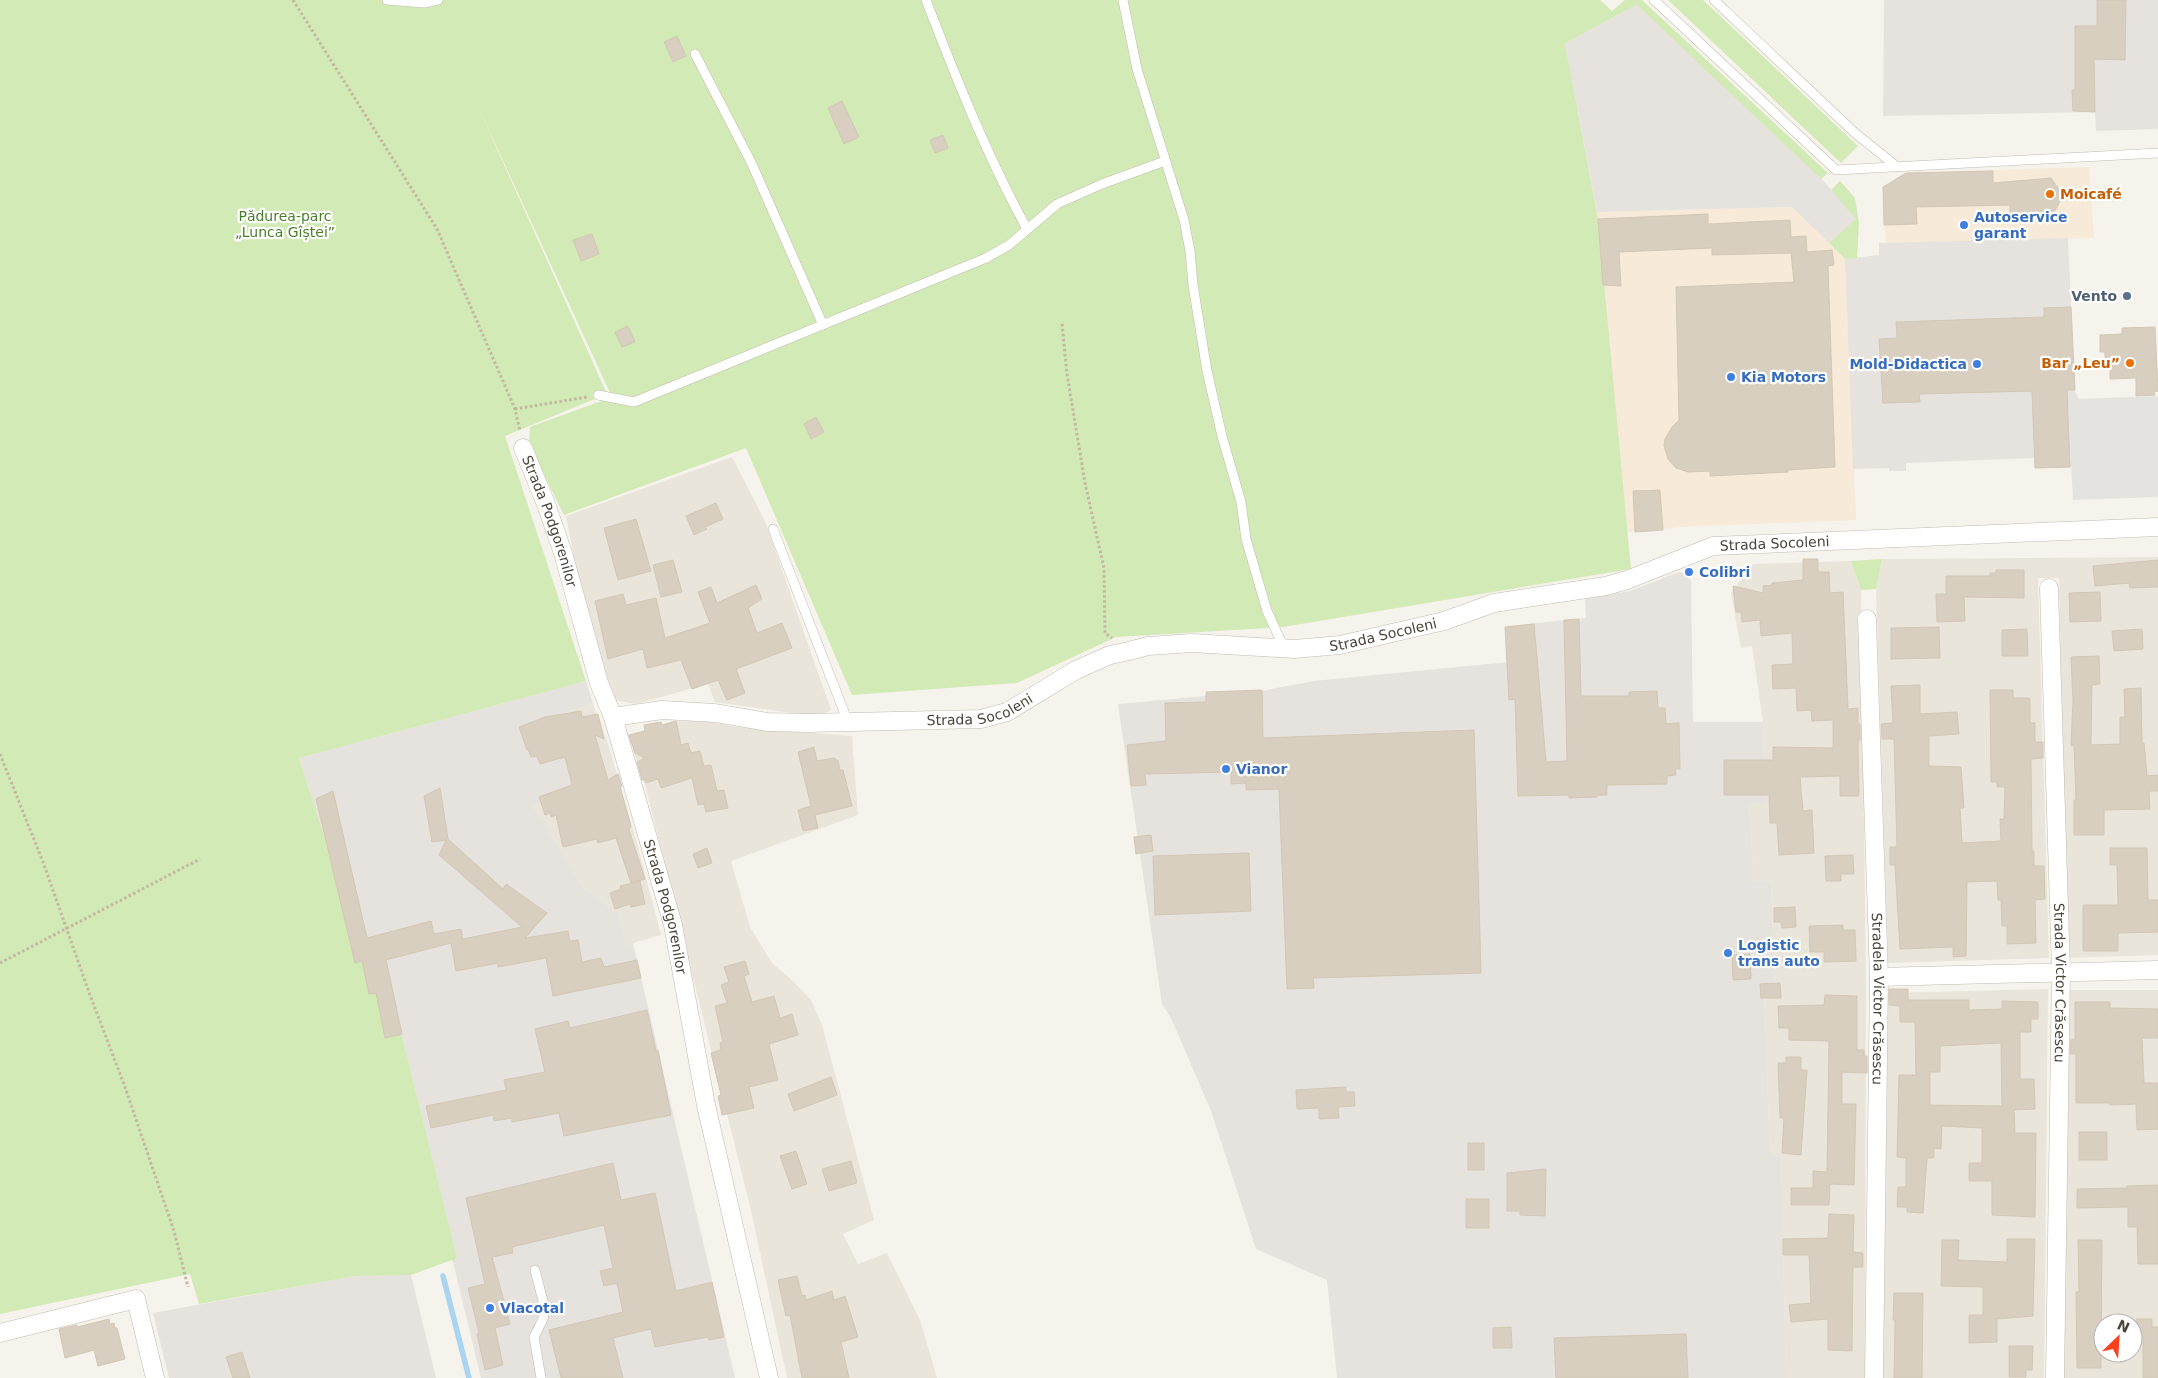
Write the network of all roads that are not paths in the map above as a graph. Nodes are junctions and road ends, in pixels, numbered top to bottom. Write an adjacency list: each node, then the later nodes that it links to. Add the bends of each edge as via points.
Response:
1 (387, 0): 2 (lane, via 424,3)
2 (438, 0)
3 (926, 0): 11 (lane, via 953,69)
4 (1123, 0): 9 (lane, via 1137,69)
5 (1654, 0): 10 (lane, via 1836,170)
6 (1714, 0): 10 (lane, via 1856,133)
7 (696, 54): 12 (lane, via 751,162)
8 (2158, 153): 10 (lane)
9 (1164, 161): 11 (lane, via 1057,204); 19 (lane, via 1184,220 1207,372 1241,502 1246,539 1267,611)
10 (1896, 166)
11 (1027, 230): 12 (lane, via 986,258)
12 (823, 325): 13 (lane, via 634,402)
13 (598, 395)
14 (523, 448): 20 (street, Strada Podgorenilor, via 563,553 599,683)
15 (2158, 527): 19 (street, Strada Socoleni, via 1713,546 1606,586 1494,603 1444,620 1340,645)
16 (773, 529): 21 (lane)
17 (2049, 588): 23 (street, Strada Victor Crăsescu)
18 (1868, 619): 24 (street, Stradela Victor Crăsescu)
19 (1284, 648): 21 (street, Strada Socoleni, via 1192,643 1148,646 1110,655 1057,680 1007,712 981,719)
20 (614, 717): 21 (street, Strada Socoleni, via 662,710 715,713 767,722); 29 (street, Strada Podgorenilor, via 673,925 706,1105)
21 (848, 722)
22 (2158, 970): 23 (street)
23 (2061, 971): 24 (street); 31 (street, Strada Victor Crăsescu)
24 (1879, 977): 30 (street, Stradela Victor Crăsescu)
25 (536, 1270): 28 (lane, via 545,1309 534,1337)
26 (0, 1333): 27 (street, via 136,1299)
27 (155, 1378)
28 (541, 1378)
29 (769, 1378)
30 (1874, 1378)
31 (2055, 1378)

